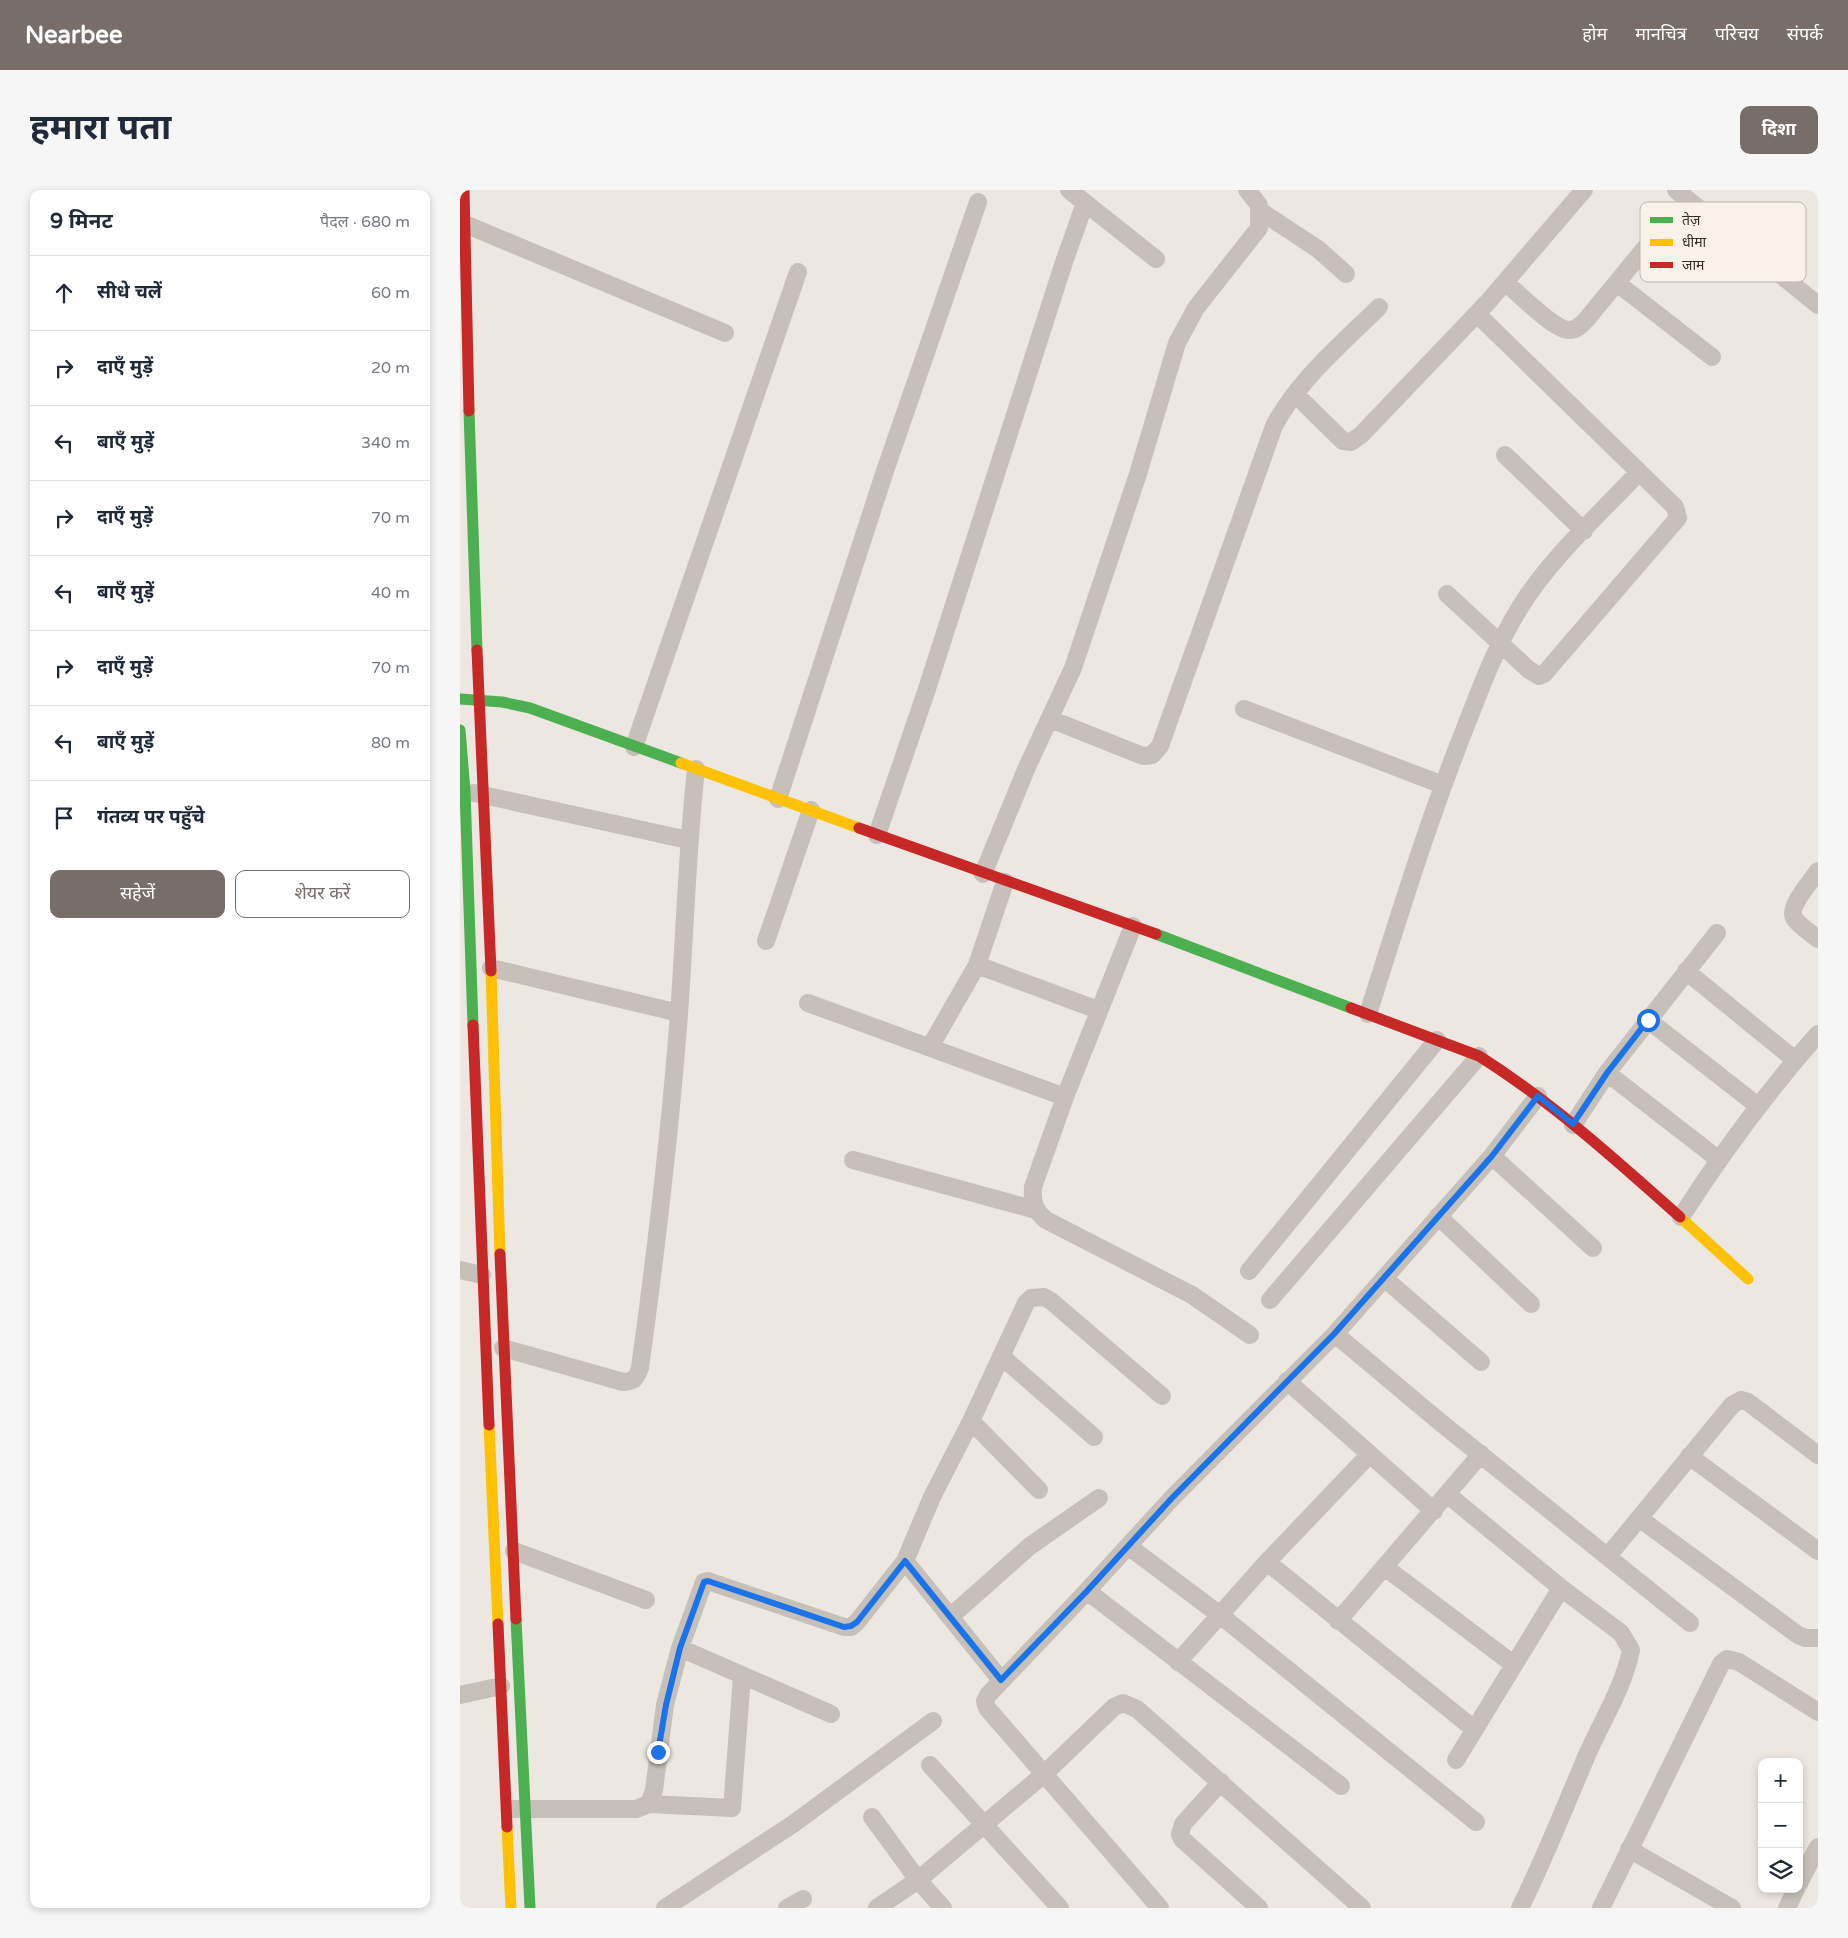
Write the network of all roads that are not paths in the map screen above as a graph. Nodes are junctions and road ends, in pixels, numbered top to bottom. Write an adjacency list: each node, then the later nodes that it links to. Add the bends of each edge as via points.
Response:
1 (464, 190): 10 (main road)
2 (1069, 190): 8 (street)
3 (1247, 190): 9 (street)
4 (1584, 190): 15 (street)
5 (1676, 190): 7 (street)
6 (978, 202): 39 (street, via 885,471)
7 (1691, 202)
8 (1085, 203): 12 (street); 41 (street)
9 (1260, 211): 14 (street, via 1318,250); 32 (street, via 1259,228 1196,308 1177,343 1089,622)
10 (462, 222): 21 (street); 30 (main road)
11 (1640, 254): 16 (street)
12 (1156, 258)
13 (798, 272): 34 (street)
14 (1346, 274)
15 (1505, 282): 16 (street, via 1567,330 1576,329 1586,320); 20 (street)
16 (1617, 282): 22 (street)
17 (1790, 282): 18 (street)
18 (1818, 305)
19 (1380, 306): 23 (street)
20 (1477, 314): 23 (street, via 1361,436 1351,442 1343,441); 25 (street)
21 (725, 334)
22 (1712, 357)
23 (1295, 394): 32 (street, via 1274,426 1260,460 1160,746 1152,755 1143,756)
24 (1505, 456): 26 (street)
25 (1638, 472): 26 (street); 28 (street, via 1674,506 1678,512 1676,523 1544,674 1534,673)
26 (1584, 531): 28 (street, via 1552,564 1520,608)
27 (1447, 594): 28 (street)
28 (1500, 643): 36 (street)
29 (460, 700): 30 (main road)
30 (480, 700): 34 (main road, via 530,708); 38 (main road)
31 (1244, 709): 36 (street)
32 (1050, 719): 44 (street)
33 (460, 730): 37 (main road)
34 (634, 747): 35 (main road)
35 (696, 769): 39 (main road); 42 (street)
36 (1443, 785): 56 (street)
37 (465, 791): 38 (street); 57 (main road)
38 (484, 795): 42 (street); 51 (main road)
39 (778, 798): 40 (main road)
40 (811, 810): 41 (main road); 49 (street)
41 (877, 834): 44 (main road)
42 (688, 840): 55 (street)
43 (1818, 871): 48 (street, via 1792,912 1796,921)
44 (983, 874): 45 (main road)
45 (1005, 882): 46 (main road); 50 (street)
46 (1133, 926): 54 (street); 56 (main road)
47 (1717, 933): 52 (street)
48 (1818, 939)
49 (766, 941)
50 (977, 964): 54 (street); 61 (street)
51 (491, 968): 55 (street); 85 (main road)
52 (1686, 971): 58 (street); 63 (street)
53 (808, 1002): 61 (street)
54 (1098, 1010): 66 (street)
55 (679, 1013): 85 (street, via 667,1158 636,1378 623,1382)
56 (1368, 1014): 60 (main road)
57 (466, 1015): 78 (main road)
58 (1648, 1020): 64 (street); 67 (street)
59 (1818, 1034): 63 (street)
60 (1438, 1040): 62 (main road); 77 (street)
61 (930, 1048): 66 (street)
62 (1479, 1056): 65 (main road); 81 (street)
63 (1796, 1060): 67 (street)
64 (1607, 1073): 68 (street); 70 (street)
65 (1538, 1096): 68 (main road); 69 (street)
66 (1064, 1097): 72 (street, via 1033,1187 1032,1203)
67 (1758, 1106): 70 (street)
68 (1573, 1124): 74 (main road)
69 (1492, 1156): 73 (street); 75 (street)
70 (1718, 1159): 74 (street)
71 (853, 1160): 72 (street)
72 (1036, 1210): 84 (street, via 1046,1220 1209,1305)
73 (1438, 1216): 79 (street); 82 (street)
74 (1681, 1217): 80 (main road)
75 (1593, 1248)
76 (460, 1270): 78 (street)
77 (1249, 1270)
78 (482, 1275): 121 (main road)
79 (1384, 1278): 83 (street); 87 (street)
80 (1748, 1279)
81 (1270, 1300)
82 (1531, 1304)
83 (1334, 1334): 88 (street); 93 (street)
84 (1250, 1335)
85 (503, 1348): 102 (main road)
86 (1001, 1356): 89 (street, via 1026,1303 1036,1296 1044,1297); 90 (street); 91 (street)
87 (1481, 1362)
88 (1287, 1381): 92 (street); 101 (street)
89 (1162, 1396)
90 (971, 1421): 96 (street); 105 (street, via 932,1497)
91 (1094, 1437)
92 (1370, 1454): 99 (street); 106 (street)
93 (1480, 1454): 97 (street); 104 (street)
94 (1818, 1455): 95 (street, via 1741,1400 1732,1405)
95 (1689, 1456): 100 (street); 103 (street)
96 (1038, 1490)
97 (1447, 1494): 99 (street); 108 (street)
98 (1099, 1498): 112 (street, via 1030,1546)
99 (1434, 1511): 107 (street)
100 (1639, 1518): 104 (street); 115 (street, via 1798,1635)
101 (1128, 1546): 109 (street); 111 (street)
102 (514, 1551): 110 (street); 134 (main road)
103 (1818, 1551)
104 (1608, 1556): 114 (street)
105 (905, 1561): 112 (street); 116 (street, via 857,1622 844,1627 704,1582)
106 (1267, 1562): 111 (street); 113 (street)
107 (1386, 1568): 113 (street); 118 (street)
108 (1560, 1588): 118 (street); 154 (street, via 1621,1634 1631,1650 1550,1846)
109 (1087, 1591): 117 (street); 120 (street)
110 (646, 1600)
111 (1220, 1615): 117 (street); 136 (street)
112 (950, 1617): 120 (street)
113 (1338, 1621): 126 (street)
114 (1690, 1623)
115 (1818, 1638)
116 (680, 1648): 119 (street); 132 (street, via 666,1705 654,1790)
117 (1178, 1662): 131 (street)
118 (1513, 1664): 126 (street)
119 (742, 1676): 124 (street); 132 (street, via 732,1808)
120 (1001, 1680): 129 (street, via 985,1701 987,1708)
121 (501, 1686): 122 (street); 133 (main road)
122 (460, 1695)
123 (1818, 1712): 139 (street, via 1739,1662 1727,1659 1721,1664)
124 (831, 1714)
125 (933, 1721): 146 (street, via 793,1824)
126 (1474, 1729): 127 (street)
127 (1456, 1760)
128 (930, 1765): 137 (street)
129 (1043, 1775): 130 (street, via 1114,1707 1123,1703 1136,1709); 137 (street); 151 (street)
130 (1220, 1782): 152 (street, via 1183,1824 1180,1834); 153 (street)
131 (1342, 1786)
132 (649, 1804): 134 (street, via 636,1809)
133 (507, 1809): 134 (street); 144 (main road)
134 (526, 1809): 145 (main road)
135 (872, 1817): 141 (street)
136 (1476, 1822)
137 (982, 1824): 141 (street); 150 (street)
138 (1818, 1847): 140 (street)
139 (1629, 1849): 155 (street); 156 (street)
140 (1803, 1875)
141 (918, 1880): 148 (street); 149 (street)
142 (1794, 1893): 157 (street)
143 (803, 1899): 147 (street)
144 (511, 1908)
145 (530, 1908)
146 (665, 1908)
147 (788, 1908)
148 (877, 1908)
149 (943, 1908)
150 (1060, 1908)
151 (1160, 1908)
152 (1259, 1908)
153 (1362, 1908)
154 (1520, 1908)
155 (1601, 1908)
156 (1732, 1908)
157 (1786, 1908)

